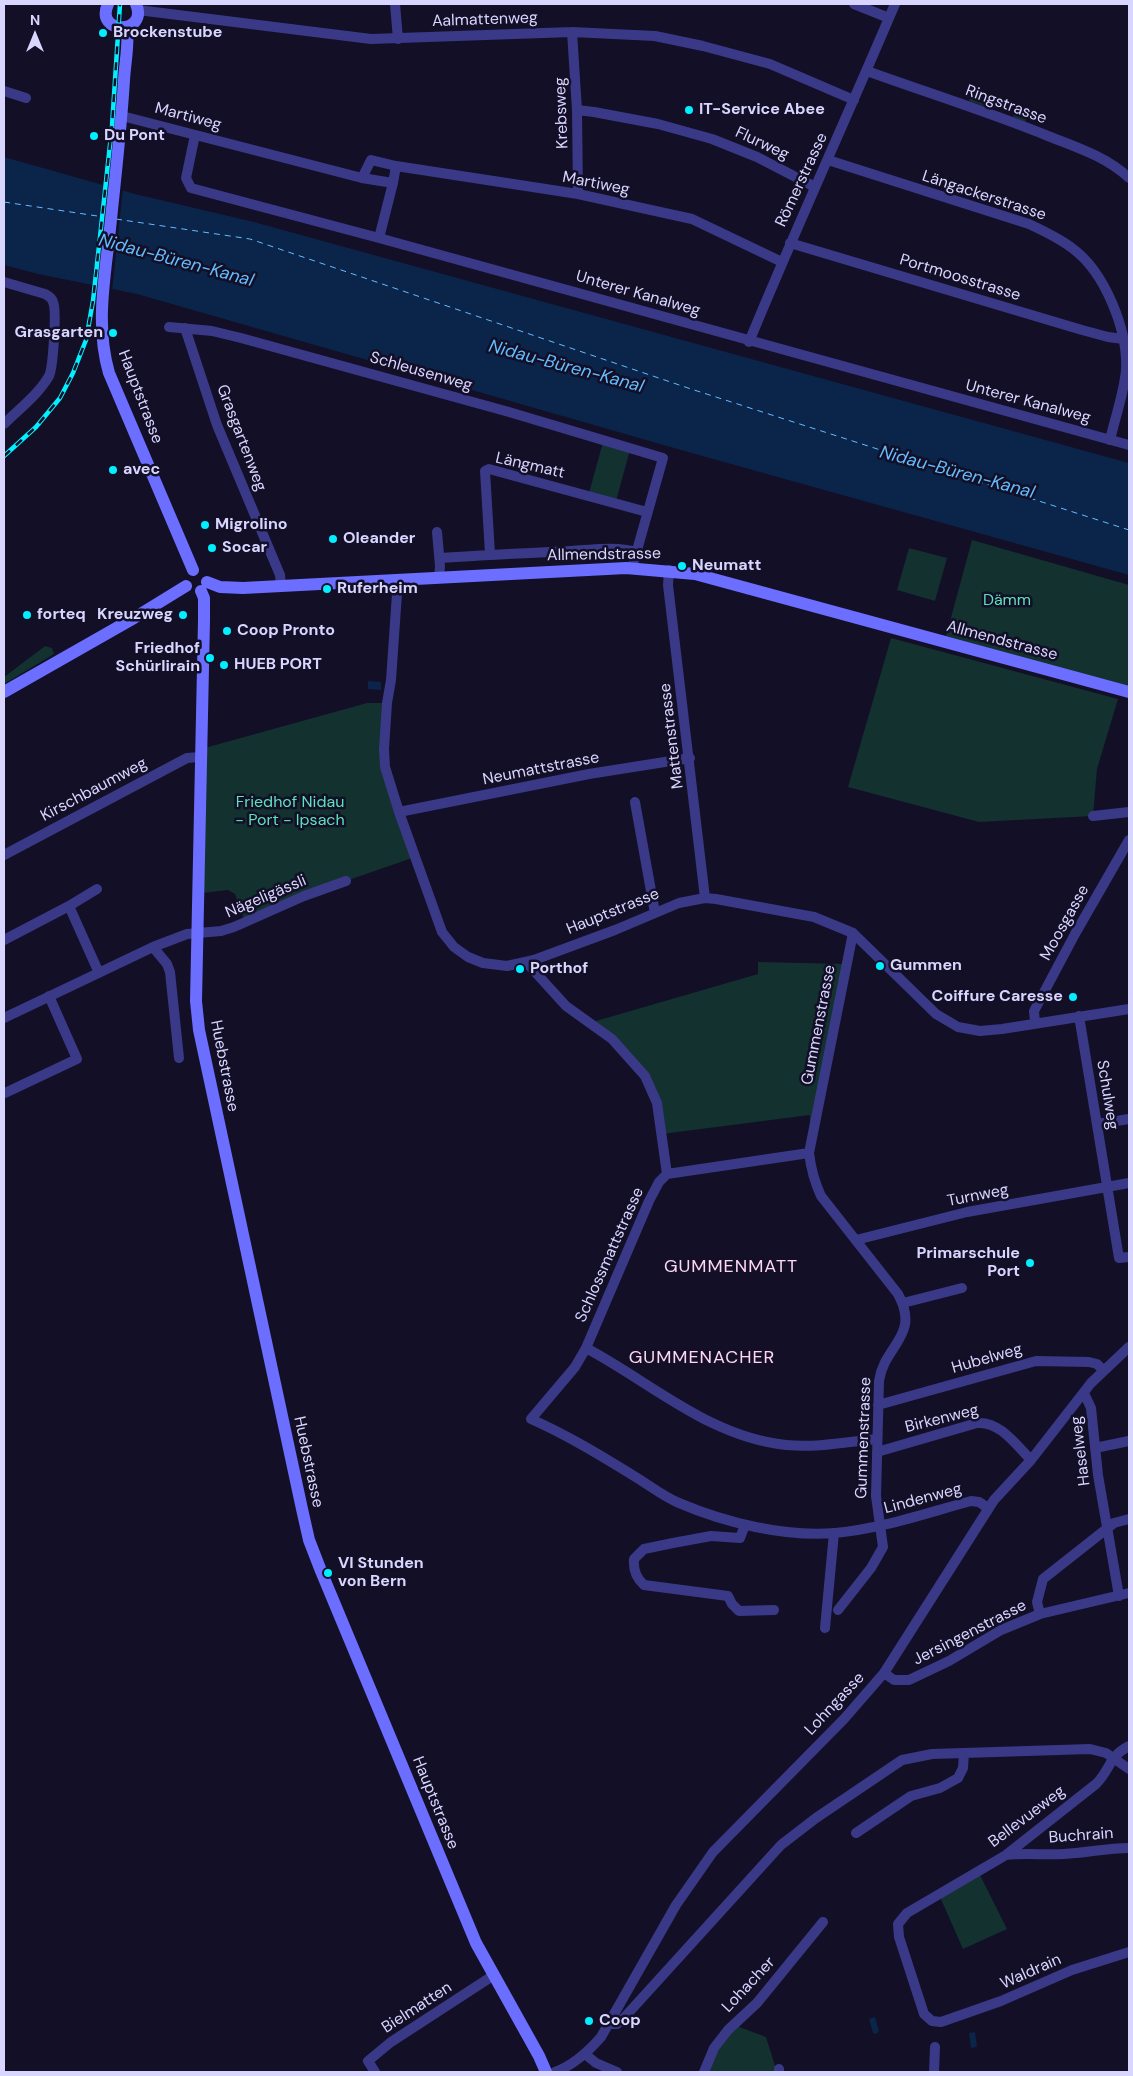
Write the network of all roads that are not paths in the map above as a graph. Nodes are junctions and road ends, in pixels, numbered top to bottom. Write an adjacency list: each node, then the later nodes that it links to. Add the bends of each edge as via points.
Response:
1 (108, 4): 7 (main road, via 106,13 110,23 118,28)
2 (396, 4): 9 (street)
3 (854, 4): 6 (street)
4 (895, 4): 6 (street, Römerstrasse)
5 (137, 7): 7 (main road, via 137,19); 9 (street, Aalmattenweg, via 345,37)
6 (889, 18): 10 (street, Römerstrasse)
7 (127, 27): 15 (main road, Hauptstrasse)
8 (572, 32): 9 (street, Aalmattenweg); 13 (street, Aalmattenweg, via 655,36 703,46 770,64); 14 (street, Krebsweg)
9 (398, 39)
10 (867, 71): 13 (street, Römerstrasse); 20 (street, Ringstrasse, via 1077,148 1103,159)
11 (4, 91): 12 (street)
12 (26, 98)
13 (854, 100): 17 (street, Römerstrasse)
14 (577, 110): 22 (street, Flurweg, via 658,124 712,139 757,157); 23 (street, Krebsweg)
15 (122, 116): 16 (street, Martiweg); 41 (main road, Hauptstrasse, via 102,305 102,338 110,373)
16 (195, 135): 19 (street, Martiweg); 24 (street, Unterer Kanalweg, via 186,178 192,188)
17 (828, 160): 22 (street, Römerstrasse); 30 (street, Längackerstrasse, via 1029,224 1074,248 1093,269 1113,306)
18 (396, 166): 19 (street, Martiweg, via 370,160); 21 (street); 23 (street, Martiweg)
19 (362, 178): 21 (street, Martiweg)
20 (1129, 178)
21 (393, 183): 24 (street)
22 (814, 187): 25 (street, Römerstrasse)
23 (578, 194): 26 (street, Martiweg, via 692,219)
24 (379, 238): 31 (street, Unterer Kanalweg)
25 (790, 242): 26 (street, Römerstrasse); 30 (street, Portmoosstrasse, via 1082,330)
26 (782, 262): 31 (street, Römerstrasse)
27 (4, 282): 32 (street, via 45,294 54,303 51,371 35,394)
28 (169, 327): 29 (street, Schleusenweg)
29 (185, 328): 35 (street, Schleusenweg, via 212,331 295,352 663,458); 47 (street, Grasgartenweg, via 217,425 280,575)
30 (1123, 339): 33 (street, Längackerstrasse, via 1126,372)
31 (749, 342): 33 (street, Unterer Kanalweg)
32 (4, 424)
33 (1110, 440): 34 (street, Unterer Kanalweg)
34 (1129, 445)
35 (647, 512): 37 (street); 38 (street, Längmatt, via 489,469 485,471)
36 (437, 532): 39 (street)
37 (636, 552): 38 (street, via 626,549); 40 (street)
38 (490, 554): 39 (street)
39 (440, 558): 43 (street)
40 (632, 568): 42 (main road, Allmendstrasse); 43 (main road, Allmendstrasse)
41 (193, 570): 45 (main road, via 185,576); 46 (main road, Allmendstrasse, via 204,573)
42 (669, 570): 49 (main road, Allmendstrasse, via 695,574); 51 (street, Mattenstrasse, via 668,585)
43 (439, 577): 44 (main road, Allmendstrasse)
44 (398, 580): 47 (main road, Allmendstrasse); 53 (street, Hauptstrasse, via 384,748 386,772)
45 (186, 586): 46 (main road, via 194,592); 48 (main road)
46 (204, 586): 47 (main road, Allmendstrasse); 50 (main road, Huebstrasse)
47 (281, 586)
48 (4, 692)
49 (1129, 692)
50 (200, 757): 57 (street, Kirschbaumweg, via 187,758); 63 (main road, Huebstrasse)
51 (690, 758): 53 (street, Neumattstrasse, via 590,774); 60 (street, Mattenstrasse)
52 (634, 802): 62 (street)
53 (399, 812): 67 (street, Hauptstrasse, via 436,919 454,948 468,958 484,963 507,966)
54 (1129, 812): 55 (street)
55 (1093, 816)
56 (1129, 840): 73 (street, Moosgasse, via 1034,1011)
57 (4, 854)
58 (346, 881): 63 (street, Nägeligässli, via 234,927)
59 (97, 889): 61 (street)
60 (705, 898): 62 (street, Hauptstrasse, via 679,903); 64 (street, Hauptstrasse, via 814,917)
61 (69, 906): 65 (street); 68 (street)
62 (655, 913): 67 (street, Hauptstrasse)
63 (196, 932): 66 (street, Nägeligässli); 103 (main road, Huebstrasse, via 199,1030)
64 (853, 933): 73 (street, Hauptstrasse, via 936,1014 958,1027 980,1031); 78 (street, Gummenstrasse)
65 (4, 940)
66 (153, 947): 68 (street, Nägeligässli); 74 (street, via 170,972)
67 (526, 962): 79 (street, via 566,1006 612,1039 645,1076 657,1103)
68 (99, 973): 69 (street, Nägeligässli)
69 (49, 996): 72 (street, Nägeligässli); 75 (street, via 77,1059)
70 (1129, 1009): 71 (street, Hauptstrasse)
71 (1080, 1016): 73 (street, Hauptstrasse); 77 (street, Schulweg)
72 (4, 1018)
73 (1035, 1024)
74 (179, 1058)
75 (5, 1092)
76 (1129, 1119): 77 (street)
77 (1097, 1124): 81 (street, Schulweg)
78 (809, 1152): 79 (street); 82 (street, Gummenstrasse, via 813,1178 821,1196)
79 (667, 1174): 87 (street, Schlossmattstrasse, via 649,1200)
80 (1129, 1183): 81 (street, Turnweg)
81 (1107, 1186): 82 (street, Turnweg, via 964,1214); 83 (street, Schulweg, via 1119,1258)
82 (856, 1240): 85 (street, Gummenstrasse)
83 (1129, 1257)
84 (962, 1288): 85 (street)
85 (903, 1303): 90 (street, Gummenstrasse, via 905,1328 880,1376)
86 (1129, 1347): 88 (street, Lohngasse)
87 (586, 1348): 91 (street, Schlossmattstrasse, via 575,1367); 92 (street, via 694,1416 742,1436 786,1445 811,1446)
88 (1103, 1370): 89 (street, Lohngasse); 90 (street, Hubelweg, via 1089,1362 1036,1361)
89 (1084, 1393): 94 (street, Haselweg, via 1091,1408); 96 (street, Lohngasse)
90 (878, 1405): 92 (street, Gummenstrasse)
91 (531, 1419): 99 (street, Lindenweg, via 565,1434 678,1503)
92 (877, 1439): 95 (street, Gummenstrasse)
93 (1129, 1441): 94 (street)
94 (1095, 1448): 101 (street, Haselweg)
95 (877, 1452): 96 (street, Birkenweg, via 987,1422 996,1425); 100 (street, Gummenstrasse)
96 (1031, 1460): 97 (street, Lohngasse)
97 (988, 1508): 100 (street, Lindenweg, via 980,1502 971,1501); 109 (street, Lohngasse)
98 (1129, 1519): 101 (street)
99 (744, 1525): 102 (street, Lindenweg, via 796,1533); 105 (street, via 740,1538 711,1536 644,1549 634,1559 635,1573 644,1585 728,1596 739,1611)
100 (879, 1526): 102 (street, Lindenweg); 106 (street, Gummenstrasse, via 883,1547)
101 (1106, 1529): 104 (street, Haselweg); 107 (street, via 1043,1579 1037,1602)
102 (834, 1533): 108 (street)
103 (309, 1540): 119 (main road, Hauptstrasse, via 447,1876 476,1943)
104 (1124, 1595): 107 (street, Jersingenstrasse)
105 (774, 1610)
106 (838, 1610)
107 (1040, 1614): 109 (street, Jersingenstrasse, via 1001,1630 909,1680 894,1680)
108 (825, 1628)
109 (884, 1673): 121 (street, Lohngasse, via 844,1719 713,1852 676,1906)
110 (1129, 1746): 112 (street)
111 (964, 1753): 112 (street, via 1090,1749); 114 (street, via 963,1768 958,1778 940,1788 911,1796); 121 (street, via 920,1755 902,1760 798,1832 760,1868 622,2020)
112 (1112, 1757): 113 (street); 116 (street, Bellevueweg, via 1096,1784)
113 (1129, 1769)
114 (856, 1833)
115 (1129, 1848): 116 (street, Buchrain)
116 (1006, 1855): 120 (street, Bellevueweg, via 907,1913 898,1924 899,1937 924,2014 932,2020)
117 (823, 1922): 128 (street, Lohacher, via 757,2003 728,2030 714,2048)
118 (1129, 1952): 120 (street, Waldrain, via 1072,1970)
119 (494, 1975): 124 (street, Bielmatten, via 391,2042 368,2062); 125 (main road, Hauptstrasse)
120 (945, 2021)
121 (610, 2024): 123 (street, Lohngasse)
122 (935, 2047): 129 (street)
123 (585, 2054): 126 (street, Lohngasse); 127 (street)
124 (375, 2072)
125 (546, 2072)
126 (555, 2072)
127 (617, 2072)
128 (704, 2072)
129 (934, 2072)

